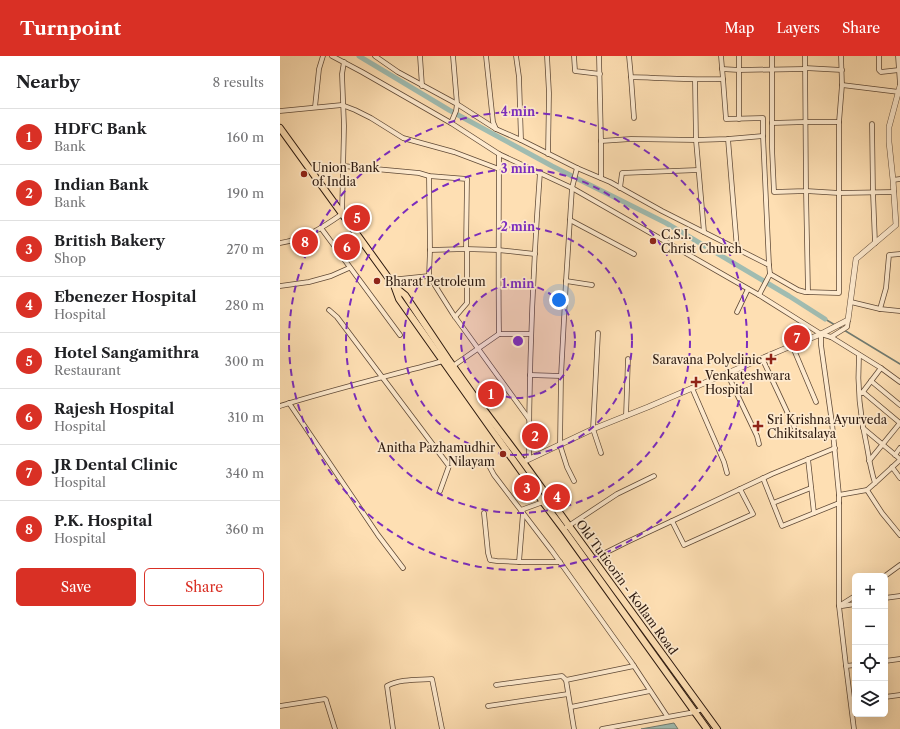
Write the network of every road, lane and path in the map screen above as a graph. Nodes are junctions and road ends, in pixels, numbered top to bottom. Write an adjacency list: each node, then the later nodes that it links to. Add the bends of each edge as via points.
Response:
1 (323, 56): 35 (street)
2 (332, 56): 19 (street)
3 (375, 56): 30 (street)
4 (420, 56): 30 (street)
5 (453, 56): 33 (street)
6 (486, 56): 44 (street, via 493,122)
7 (516, 56): 48 (street)
8 (547, 56): 52 (street)
9 (574, 56): 26 (street, via 575,71)
10 (599, 56): 26 (street)
11 (630, 56): 27 (street)
12 (721, 56): 22 (street)
13 (739, 56): 23 (street)
14 (772, 56): 20 (street)
15 (805, 56): 21 (street)
16 (842, 56): 24 (street)
17 (879, 56): 25 (street, via 881,72)
18 (898, 56): 25 (street)
19 (344, 62): 34 (street); 41 (street)
20 (772, 69): 21 (street); 23 (street); 42 (street)
21 (805, 69): 24 (street); 39 (street)
22 (722, 70): 23 (street); 28 (street)
23 (739, 70): 38 (street)
24 (842, 70): 31 (street)
25 (899, 70): 32 (street)
26 (600, 74): 50 (street)
27 (631, 77): 29 (street); 37 (street)
28 (723, 79): 29 (street); 38 (street, via 726,119)
29 (695, 80): 49 (street)
30 (422, 86): 33 (street)
31 (842, 86): 32 (street); 40 (street)
32 (900, 88): 61 (street, via 889,127)
33 (457, 104): 41 (street); 44 (street)
34 (342, 105): 35 (street); 53 (street); 55 (street, via 372,118 403,138 454,152)
35 (315, 107): 36 (street)
36 (280, 111)
37 (634, 118)
38 (739, 119): 46 (street, via 763,118)
39 (805, 122): 40 (street); 42 (street); 64 (street)
40 (839, 122): 68 (street)
41 (451, 123): 51 (street)
42 (772, 123): 65 (street)
43 (872, 124): 69 (street)
44 (496, 129): 48 (street)
45 (281, 131): 70 (main road, Old Tuticorin - Kollam Road)
46 (763, 136): 47 (street); 67 (street)
47 (728, 139): 49 (street); 77 (street)
48 (521, 140): 52 (street)
49 (696, 140): 50 (street); 56 (street)
50 (601, 141): 59 (street)
51 (499, 154): 55 (street); 57 (street)
52 (548, 154): 54 (street)
53 (343, 166): 58 (street); 70 (street)
54 (577, 168): 59 (street); 62 (street)
55 (499, 169): 79 (street)
56 (698, 170): 63 (street, via 622,173); 73 (street)
57 (540, 172): 62 (street); 80 (street)
58 (429, 176): 76 (street, via 467,179); 78 (street)
59 (600, 178): 63 (street)
60 (900, 179): 61 (street)
61 (893, 180): 66 (street)
62 (572, 188): 71 (street); 92 (street)
63 (620, 188): 73 (street)
64 (806, 191): 65 (street); 68 (street); 93 (street)
65 (774, 192): 67 (street)
66 (894, 192): 69 (street); 75 (street, via 896,225)
67 (765, 193): 83 (street)
68 (840, 193): 69 (street); 93 (street, via 839,293)
69 (872, 193): 75 (street)
70 (342, 214): 72 (street); 87 (main road, Old Tuticorin - Kollam Road)
71 (570, 220): 81 (street); 88 (street)
72 (321, 228): 74 (street, via 292,241); 84 (street)
73 (704, 232): 77 (street)
74 (280, 243)
75 (875, 243): 95 (street, via 856,259)
76 (466, 249): 78 (street); 79 (street); 100 (street, via 467,303)
77 (737, 249): 83 (street)
78 (430, 250): 86 (street)
79 (498, 250): 80 (street); 103 (street)
80 (535, 254): 104 (street)
81 (634, 254)
82 (900, 254): 96 (street, via 889,255 886,288)
83 (769, 265): 85 (street)
84 (350, 268): 90 (street, via 309,282); 106 (street)
85 (770, 274): 93 (street, via 798,290); 94 (street)
86 (429, 276): 87 (street); 100 (street)
87 (390, 280): 91 (main road, Old Tuticorin - Kollam Road)
88 (566, 281): 89 (street); 118 (street)
89 (592, 285)
90 (280, 286)
91 (395, 288): 113 (main road, via 399,299); 114 (main road, Old Tuticorin - Kollam Road, via 405,295)
92 (748, 289): 94 (street); 99 (street)
93 (808, 292)
94 (759, 295): 105 (street)
95 (851, 302): 96 (street); 101 (street)
96 (880, 309): 98 (street)
97 (330, 310): 119 (street)
98 (900, 310)
99 (737, 312)
100 (455, 317): 109 (street)
101 (846, 323): 105 (street); 107 (street)
102 (598, 333): 133 (street)
103 (499, 334): 104 (street); 109 (street)
104 (531, 334): 117 (street)
105 (821, 334): 107 (street); 108 (street); 138 (street)
106 (400, 335)
107 (831, 337): 110 (street)
108 (792, 346): 112 (street); 125 (street)
109 (477, 348): 114 (street); 130 (street)
110 (859, 355): 115 (street); 124 (street)
111 (628, 358): 129 (street)
112 (762, 358): 116 (street); 134 (street)
113 (443, 361): 119 (street); 159 (main road)
114 (453, 366): 144 (main road, Old Tuticorin - Kollam Road, via 484,410)
115 (881, 368): 120 (street); 121 (street)
116 (727, 373): 122 (street); 135 (street)
117 (530, 375): 118 (street); 130 (street)
118 (561, 376): 137 (street)
119 (383, 378): 126 (street); 157 (street, via 449,466)
120 (871, 381): 123 (street); 127 (street)
121 (900, 382)
122 (692, 388): 129 (street); 148 (street)
123 (863, 392): 124 (street); 131 (street)
124 (859, 396): 132 (street)
125 (816, 402)
126 (289, 403): 128 (street); 172 (street)
127 (900, 405)
128 (280, 406)
129 (626, 416): 133 (street)
130 (529, 419): 144 (street)
131 (900, 423): 136 (street)
132 (862, 428): 136 (street); 145 (street)
133 (593, 429): 137 (street); 140 (street)
134 (797, 433)
135 (759, 444)
136 (883, 444): 141 (street); 145 (street)
137 (560, 445): 144 (street); 152 (street)
138 (834, 448): 142 (street); 158 (street)
139 (900, 448): 141 (street)
140 (601, 453)
141 (895, 455): 143 (street)
142 (808, 459): 150 (street); 154 (street)
143 (900, 459): 147 (street)
144 (526, 460): 166 (main road, Old Tuticorin - Kollam Road)
145 (869, 461): 153 (street)
146 (487, 462): 162 (street, via 494,476)
147 (892, 468): 151 (street); 153 (street)
148 (727, 473)
149 (654, 476): 166 (street, via 617,494)
150 (763, 478): 155 (street); 161 (street)
151 (900, 478)
152 (574, 481)
153 (875, 483): 156 (street)
154 (811, 488): 161 (street); 164 (street)
155 (740, 489): 165 (street); 165 (street, via 753,514 684,545)
156 (867, 490): 158 (street); 167 (street)
157 (440, 491)
158 (839, 495): 160 (street)
159 (543, 502): 162 (street); 166 (main road)
160 (839, 503): 164 (street); 178 (street)
161 (773, 504): 164 (street, via 782,526)
162 (522, 511): 169 (street); 170 (street)
163 (484, 513): 169 (street, via 490,560)
164 (814, 514)
165 (672, 521): 168 (street)
166 (566, 528): 168 (main road, Old Tuticorin - Kollam Road); 195 (main road)
167 (900, 535)
168 (593, 559): 194 (main road, Old Tuticorin - Kollam Road)
169 (519, 562): 170 (street)
170 (560, 562): 182 (street)
171 (900, 565): 173 (street)
172 (403, 568)
173 (888, 573)
174 (900, 596): 176 (street)
175 (852, 598): 178 (street)
176 (888, 598)
177 (852, 604): 178 (street)
178 (839, 606): 183 (street)
179 (900, 659): 180 (street)
180 (888, 661)
181 (852, 665): 183 (street)
182 (634, 666): 184 (street); 186 (street)
183 (846, 666): 189 (street)
184 (566, 680): 185 (street, via 562,676); 187 (street)
185 (496, 685)
186 (650, 691): 193 (street); 196 (street)
187 (568, 694): 192 (street); 193 (street)
188 (900, 695): 190 (street)
189 (852, 696)
190 (888, 697)
191 (280, 706): 198 (street, via 325,699)
192 (488, 706)
193 (571, 707): 201 (street)
194 (702, 710): 195 (street); 204 (main road, Old Tuticorin - Kollam Road)
195 (695, 712): 196 (street); 203 (main road)
196 (667, 716): 202 (street)
197 (854, 717): 205 (street)
198 (336, 729)
199 (393, 729): 200 (street, via 387,686 392,683 432,679)
200 (442, 729)
201 (574, 729)
202 (602, 729)
203 (707, 729)
204 (717, 729)
205 (854, 729)

